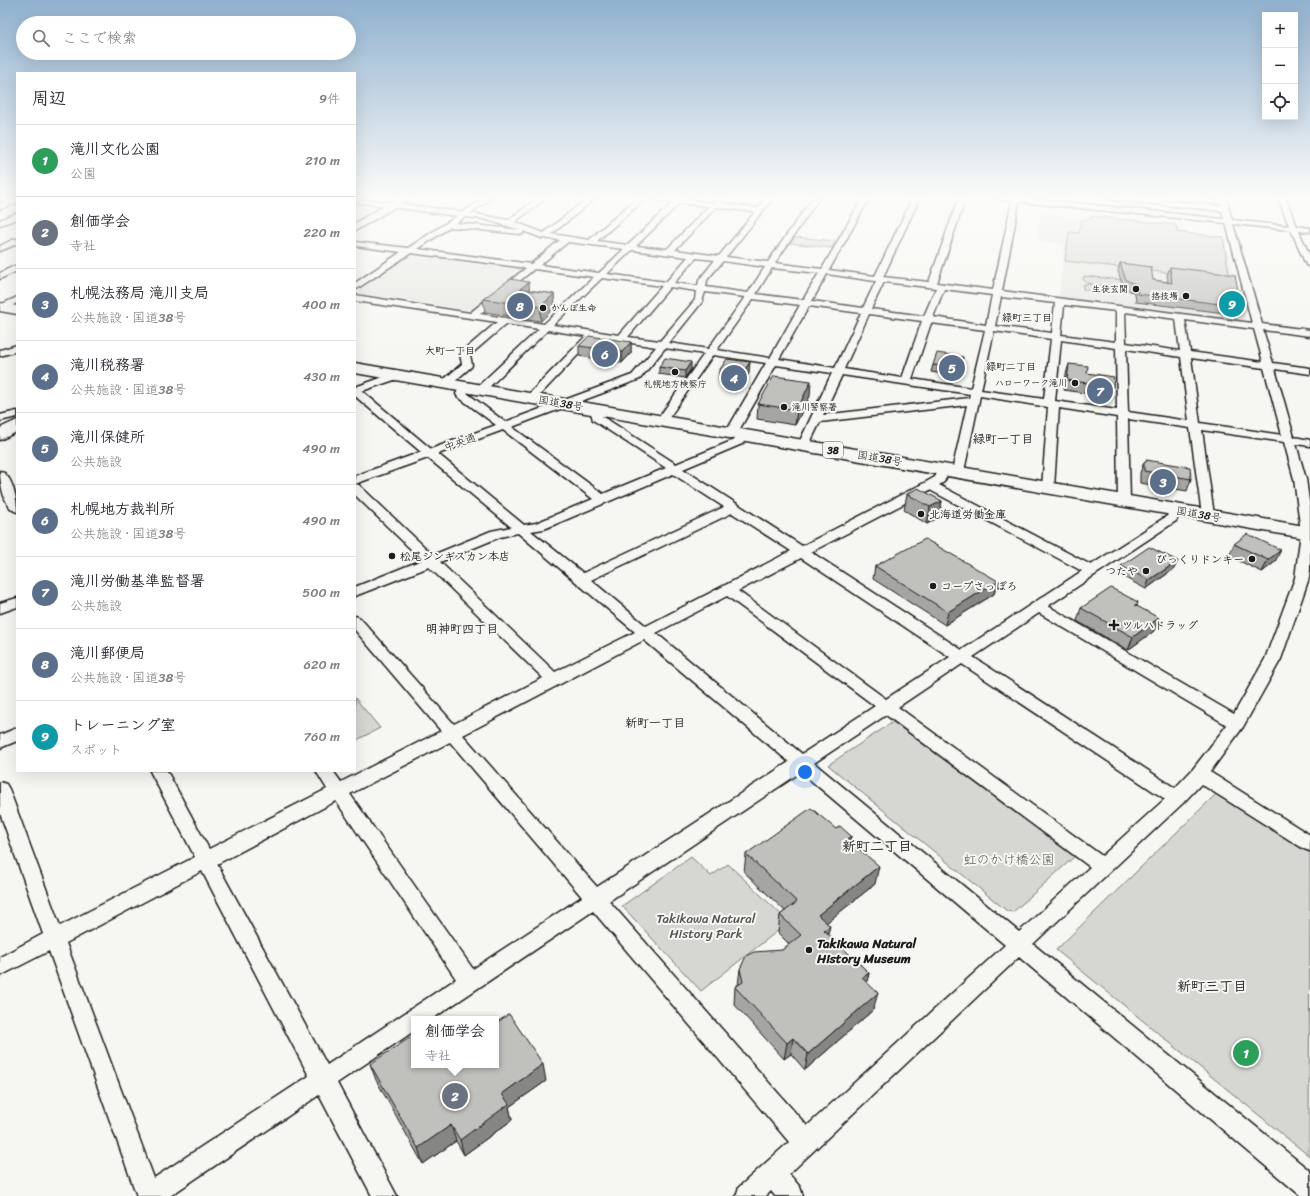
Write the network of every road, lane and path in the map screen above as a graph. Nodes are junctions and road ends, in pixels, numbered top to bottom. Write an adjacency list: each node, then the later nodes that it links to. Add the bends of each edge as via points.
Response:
1 (406, 253): 25 (street)
2 (439, 253): 18 (street)
3 (549, 253): 18 (street)
4 (624, 253): 22 (street)
5 (676, 253): 14 (street)
6 (725, 253): 15 (street, 中央通)
7 (778, 253): 16 (street)
8 (835, 253): 20 (street)
9 (891, 253): 23 (street)
10 (946, 253): 26 (street)
11 (1006, 253): 28 (street)
12 (1238, 253): 43 (street)
13 (1305, 253): 17 (street)
14 (694, 255): 15 (street); 24 (street)
15 (720, 259): 16 (street); 27 (street, 中央通, via 703,280)
16 (770, 265): 20 (street); 29 (street)
17 (1310, 265)
18 (532, 266): 22 (street); 38 (street)
19 (16, 268): 21 (street)
20 (824, 272): 23 (street); 33 (street)
21 (0, 276)
22 (599, 276): 24 (street); 42 (street)
23 (879, 279): 26 (street); 37 (street)
24 (668, 284): 27 (street); 48 (street)
25 (356, 286)
26 (936, 286): 28 (street); 40 (street)
27 (700, 289): 29 (street); 49 (street, 中央通, via 699,300)
28 (997, 294): 32 (street); 44 (street)
29 (750, 296): 33 (street); 52 (street)
30 (356, 298): 38 (street)
31 (16, 300): 34 (street)
32 (1060, 302): 35 (street); 47 (street)
33 (806, 304): 37 (street); 55 (street)
34 (1, 307): 36 (highway)
35 (1120, 309): 39 (street); 50 (street)
36 (16, 310)
37 (866, 311): 40 (street); 59 (street)
38 (472, 316): 41 (street)
39 (1180, 317): 43 (street); 54 (street)
40 (927, 320): 44 (street); 61 (street)
41 (504, 321): 42 (street); 62 (street, via 465,354 467,365)
42 (545, 327): 46 (street); 63 (street)
43 (1258, 327): 45 (street); 56 (street)
44 (990, 328): 47 (street); 66 (street)
45 (1310, 333)
46 (592, 334): 48 (street); 67 (street)
47 (1056, 337): 50 (street); 69 (street)
48 (621, 339): 49 (street)
49 (662, 345): 52 (street); 68 (street, 中央通, via 636,378 578,397)
50 (1121, 346): 54 (street); 72 (street)
51 (16, 348): 53 (street)
52 (710, 352): 55 (street); 75 (street)
53 (0, 353)
54 (1187, 355): 56 (street); 77 (street)
55 (772, 362): 59 (street); 79 (street)
56 (1269, 366): 58 (street); 81 (street)
57 (356, 368): 60 (highway, 国道38号 / 38)
58 (1310, 371)
59 (838, 372): 61 (street); 74 (street)
60 (399, 375): 62 (highway, 国道38号 / 38); 64 (street)
61 (906, 382): 66 (street)
62 (446, 383): 63 (highway, 国道38号 / 38)
63 (473, 388): 67 (highway, 国道38号 / 38); 78 (street, via 461,394)
64 (356, 390)
65 (356, 391): 84 (street)
66 (975, 397): 69 (street); 74 (street); 86 (street)
67 (531, 398): 68 (highway, 国道38号 / 38)
68 (566, 404): 70 (highway, 国道38号 / 38); 78 (street, 中央通)
69 (1052, 404): 72 (street); 90 (street)
70 (595, 409): 75 (highway, 国道38号 / 38); 85 (street, via 597,418)
71 (16, 414): 73 (street)
72 (1122, 415): 77 (street); 94 (street)
73 (0, 418)
74 (818, 418): 83 (street)
75 (662, 420): 79 (highway, 国道38号 / 38)
76 (16, 426): 80 (highway)
77 (1195, 426): 81 (street); 97 (street)
78 (504, 427): 84 (street, 中央通); 93 (street)
79 (739, 434): 83 (highway, 国道38号 / 38); 85 (street, via 738,442)
80 (0, 435)
81 (1290, 440): 82 (street); 99 (street)
82 (1310, 443)
83 (804, 445): 86 (highway, 国道38号 / 38)
84 (431, 453): 88 (street, 中央通); 98 (street)
85 (675, 469): 93 (street); 95 (street)
86 (951, 470): 89 (street); 90 (highway, 国道38号 / 38)
87 (0, 475): 92 (street)
88 (356, 480)
89 (930, 485): 100 (street); 103 (street)
90 (1048, 488): 94 (highway, 国道38号 / 38)
91 (356, 489): 102 (street)
92 (11, 500)
93 (603, 500): 98 (street, via 539,526)
94 (1124, 501): 96 (highway, 国道38号 / 38)
95 (734, 507): 100 (street); 104 (street)
96 (1176, 510): 97 (highway, 国道38号 / 38); 103 (street, via 1172,518)
97 (1208, 515): 99 (highway, 国道38号 / 38)
98 (521, 529): 102 (street, via 496,534); 104 (street)
99 (1309, 532): 101 (street)
100 (801, 552): 105 (street); 112 (street)
101 (1308, 552): 115 (street, via 1302,578 1273,659)
102 (431, 561): 106 (street); 113 (street)
103 (1092, 571): 108 (street)
104 (582, 580): 111 (street)
105 (728, 590): 111 (street); 114 (street)
106 (356, 592)
107 (16, 602): 109 (street)
108 (1039, 607): 112 (street); 115 (street)
109 (0, 608)
110 (356, 623): 117 (street)
111 (646, 633): 113 (street); 119 (street)
112 (964, 657): 114 (street); 125 (street)
113 (554, 680): 117 (street)
114 (886, 707): 119 (street); 128 (street)
115 (1237, 723): 122 (street)
116 (16, 734): 118 (street)
117 (452, 734): 124 (street); 129 (street)
118 (0, 742)
119 (802, 763): 129 (street); 131 (street)
120 (159, 772): 127 (street)
121 (325, 772): 124 (street)
122 (1199, 774): 125 (street); 126 (street)
123 (0, 789): 130 (street)
124 (339, 792): 127 (street); 133 (street)
125 (1176, 798): 128 (street)
126 (1310, 844)
127 (206, 860): 130 (street); 136 (street)
128 (1103, 867): 131 (street)
129 (595, 899): 133 (street); 137 (street)
130 (55, 938): 132 (street); 140 (street)
131 (1019, 944): 137 (street); 139 (street)
132 (0, 967)
133 (470, 982): 134 (street)
134 (419, 1016)
135 (411, 1021): 136 (street)
136 (323, 1079): 140 (street); 141 (street)
137 (805, 1142): 138 (street)
138 (773, 1174): 142 (street); 143 (street)
139 (1310, 1186)
140 (149, 1196)
141 (385, 1196)
142 (748, 1196)
143 (791, 1196)

